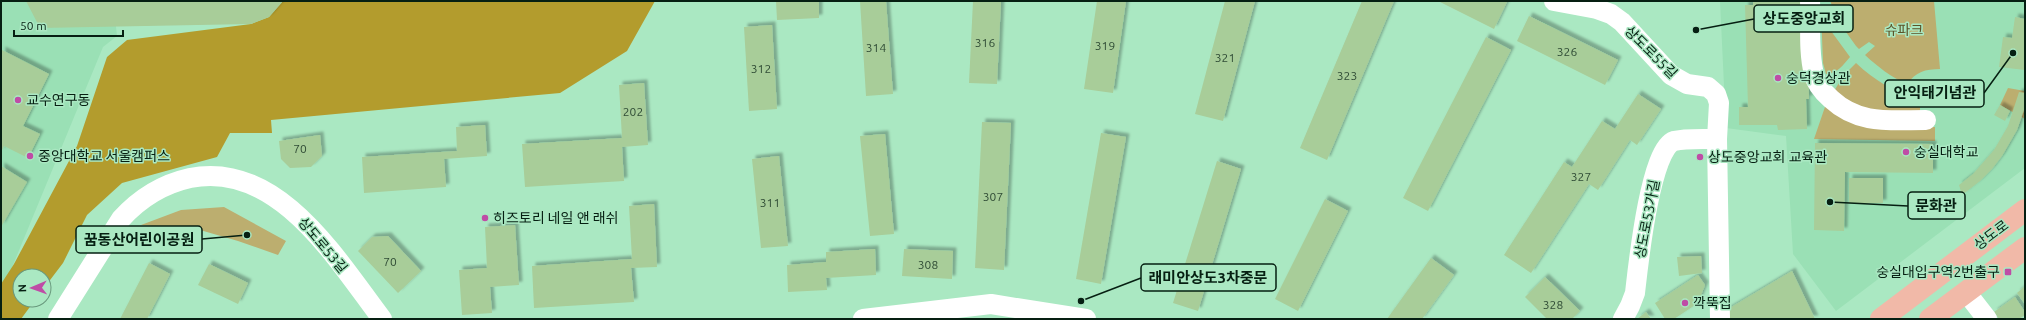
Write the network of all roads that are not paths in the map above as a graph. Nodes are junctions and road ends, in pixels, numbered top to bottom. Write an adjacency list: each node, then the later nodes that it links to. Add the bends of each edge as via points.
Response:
1 (1554, 1): 4 (street, 상도로55길, via 1611,14 1622,22 1671,75 1687,84 1708,87 1716,94 1719,103)
2 (1810, 1): 3 (street, via 1814,76 1829,98 1840,108 1872,120)
3 (1926, 120)
4 (1717, 139): 12 (street, 상도로53가길, via 1674,141 1666,148 1655,175 1646,210 1635,292); 13 (street, 상도로55길)
5 (2025, 210): 14 (main road, 상도로)
6 (2025, 248): 7 (main road)
7 (1966, 292): 15 (main road); 16 (street)
8 (58, 319): 9 (street, 상도로53길, via 128,211 141,200 176,181 202,176 224,176 250,183 296,213 317,233)
9 (382, 319)
10 (863, 319): 11 (street, via 991,304)
11 (1086, 319)
12 (1623, 319)
13 (1720, 319)
14 (1881, 319)
15 (1930, 319)
16 (1987, 319)

